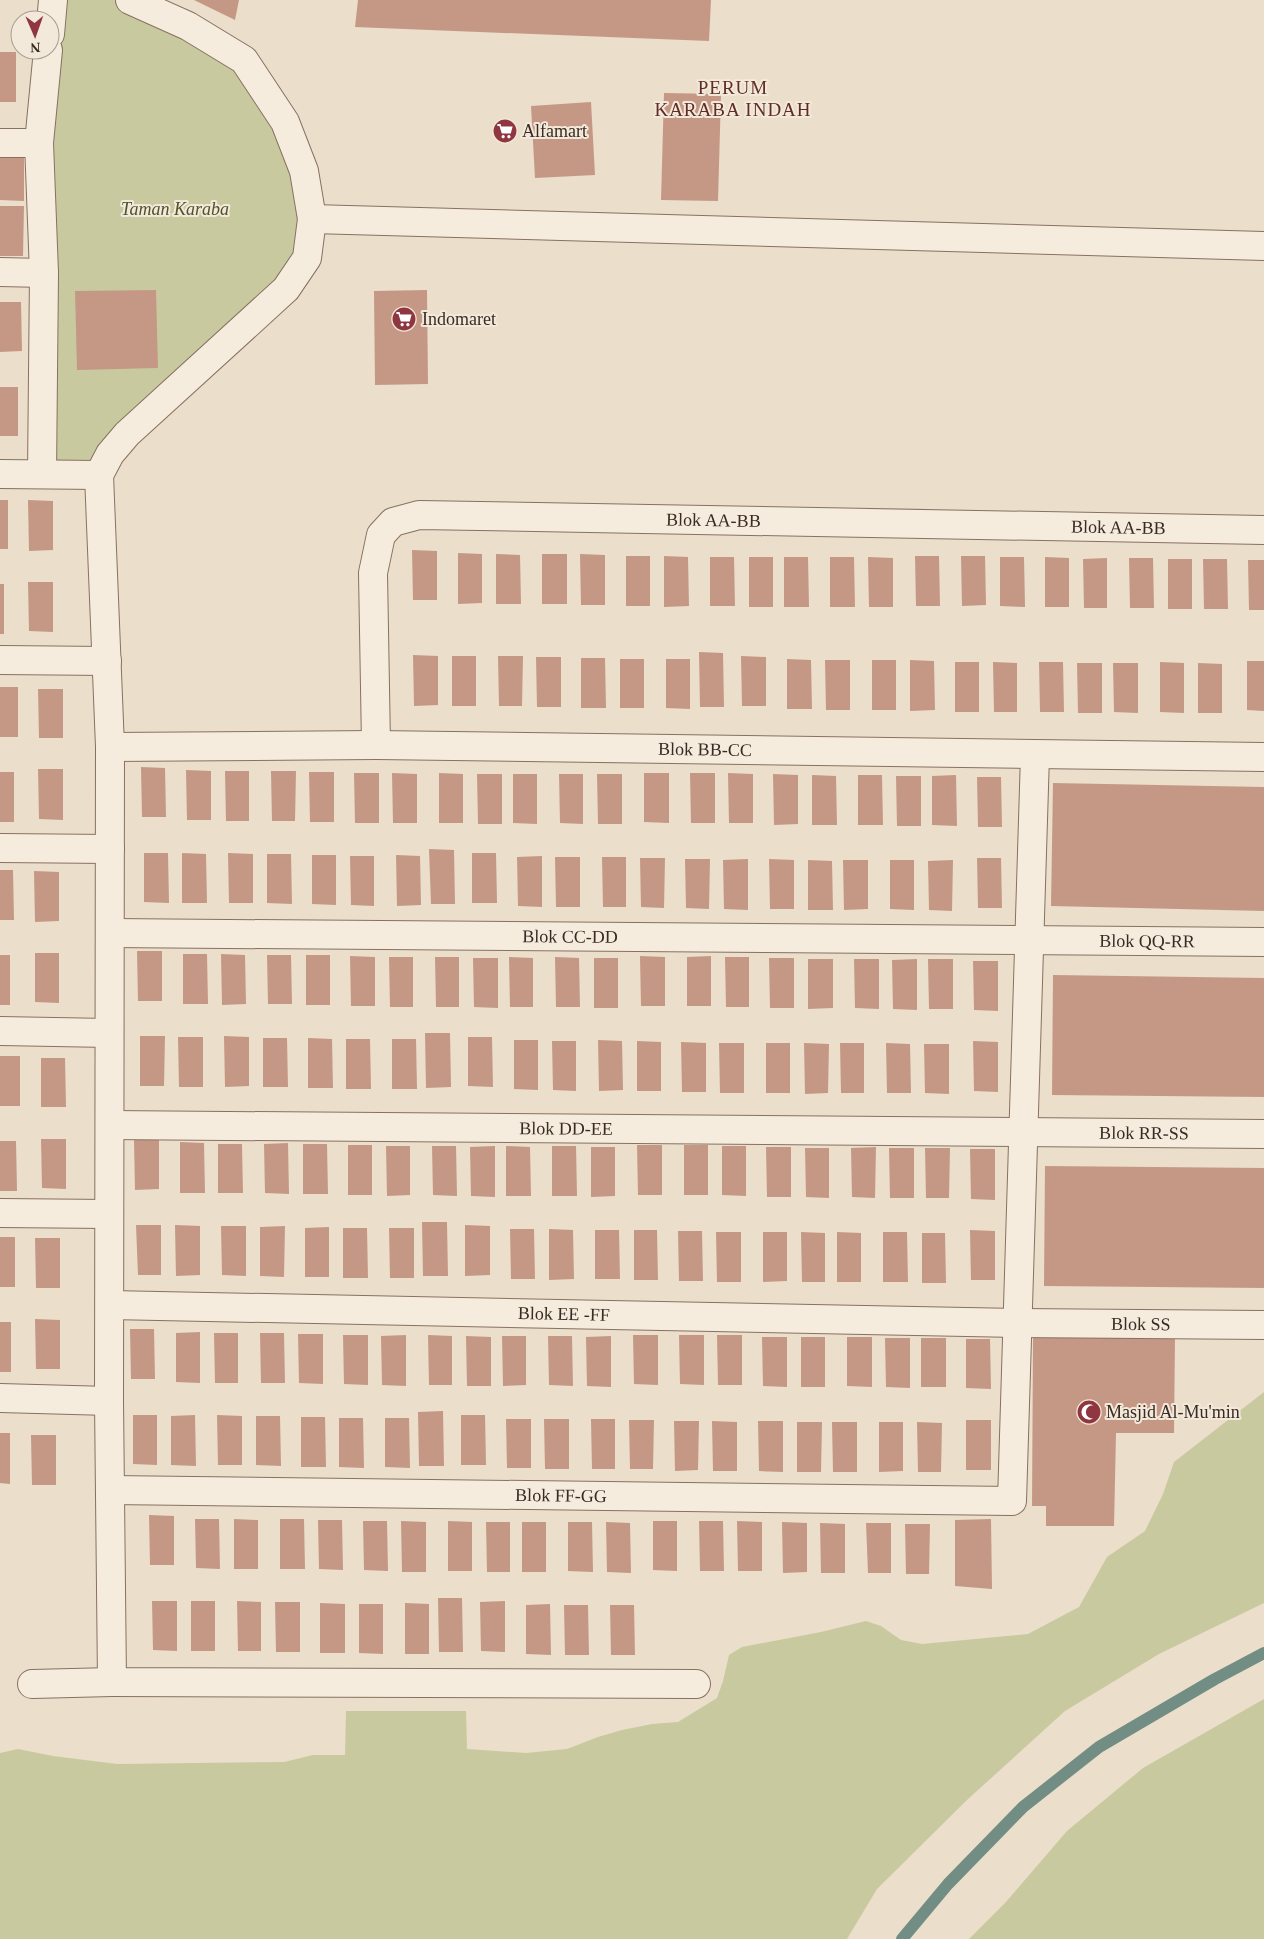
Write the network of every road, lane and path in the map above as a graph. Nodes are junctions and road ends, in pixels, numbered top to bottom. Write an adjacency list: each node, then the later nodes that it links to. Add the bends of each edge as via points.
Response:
1 (130, 0): 5 (street, via 188,26 244,60 285,122 304,171)
2 (47, 60): 4 (street)
3 (0, 143): 4 (street)
4 (39, 143): 8 (street)
5 (312, 219): 6 (street); 11 (street, via 307,258 286,289 132,428 110,454)
6 (1264, 246)
7 (0, 272): 8 (street)
8 (44, 273): 10 (street)
9 (0, 474): 10 (street)
10 (42, 474): 11 (street)
11 (99, 475): 14 (street)
12 (1264, 530): 15 (street, Blok AA-BB, via 418,515 393,522 380,535 373,573)
13 (0, 660): 14 (street)
14 (107, 661): 16 (street)
15 (376, 745): 16 (street, Blok BB-CC); 17 (street, Blok BB-CC)
16 (110, 747): 20 (street)
17 (1034, 755): 18 (street, Blok BB-CC); 22 (street)
18 (1264, 757)
19 (0, 848): 20 (street)
20 (110, 849): 21 (street)
21 (111, 933): 22 (street, Blok CC-DD); 25 (street)
22 (1030, 940): 23 (street, Blok QQ-RR); 27 (street)
23 (1264, 942)
24 (0, 1032): 25 (street)
25 (109, 1033): 26 (street)
26 (110, 1125): 27 (street, Blok DD-EE); 30 (street)
27 (1023, 1133): 28 (street, Blok RR-SS); 32 (street)
28 (1264, 1134)
29 (0, 1213): 30 (street)
30 (109, 1214): 31 (street)
31 (110, 1305): 32 (street, Blok EE -FF); 35 (street)
32 (1018, 1323): 33 (street, Blok SS); 36 (street, Blok FF-GG, via 1012,1501)
33 (1264, 1325)
34 (0, 1398): 35 (street)
35 (109, 1401): 36 (street)
36 (110, 1490): 37 (street)
37 (112, 1682): 38 (street); 39 (street)
38 (32, 1684)
39 (696, 1684)

